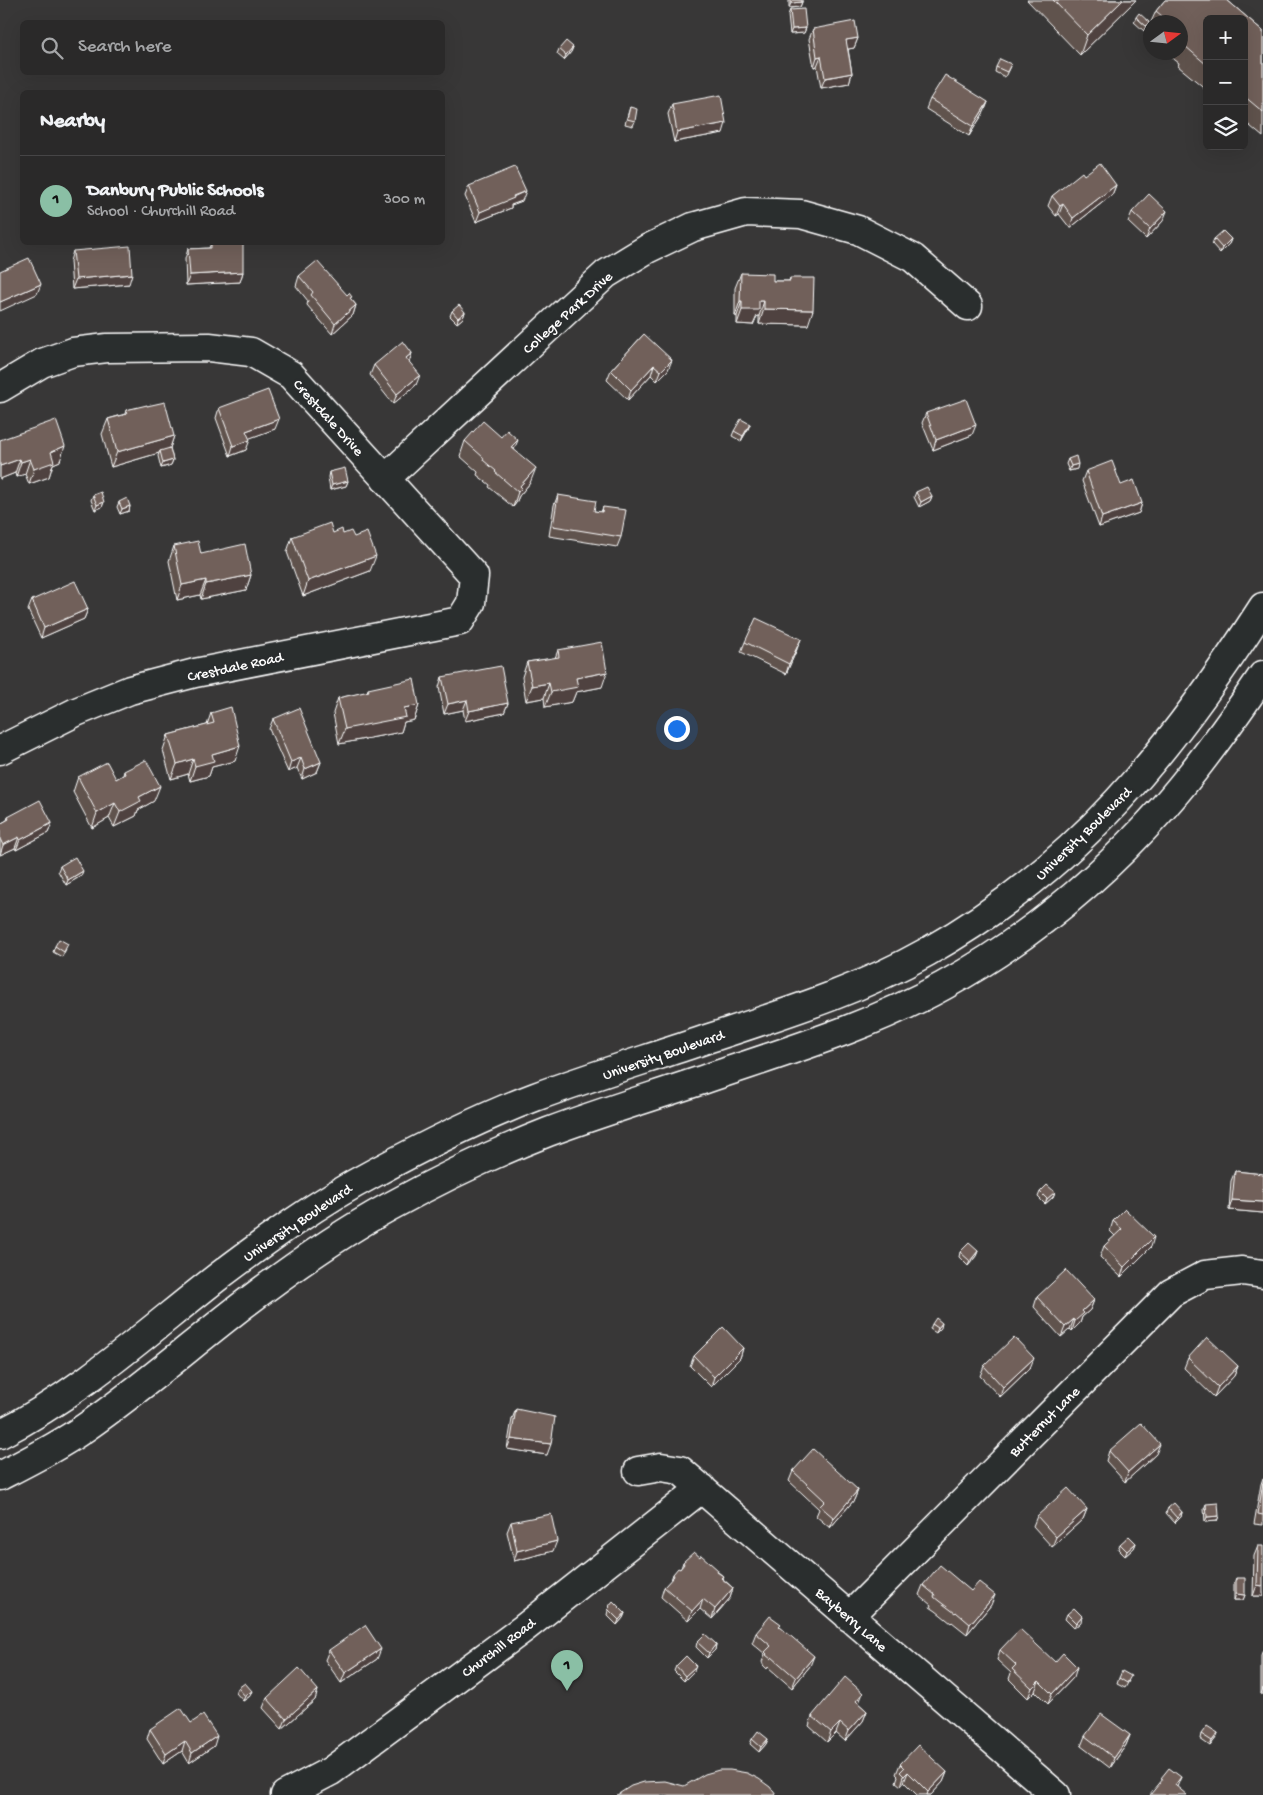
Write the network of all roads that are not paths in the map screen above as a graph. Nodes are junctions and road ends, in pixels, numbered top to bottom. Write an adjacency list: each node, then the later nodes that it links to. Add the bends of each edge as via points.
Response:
1 (968, 306): 3 (street, College Park Drive, via 913,258 858,230 801,214 746,212 693,227 647,249 606,274)
2 (0, 388): 3 (street, Crestdale Drive, via 42,363 73,352 108,348 209,347 251,352 291,375)
3 (385, 479): 4 (street, Crestdale Drive, via 474,576)
4 (471, 602): 7 (street, Crestdale Road, via 460,621 194,673 130,690 76,712)
5 (1263, 607): 9 (street, University Boulevard, via 1209,688 1135,784 1057,862 971,926 924,954 830,996 533,1098 477,1121 377,1171 270,1238 64,1397)
6 (1263, 675): 11 (street, via 1202,760 1125,848 1074,896 990,958 896,1009 844,1031 546,1133 492,1155 387,1208 292,1269 85,1428)
7 (0, 750)
8 (1263, 1274): 13 (street, Butternut Lane, via 1242,1271 1205,1275 1171,1293)
9 (0, 1434)
10 (638, 1472): 12 (street, Bayberry Lane, via 661,1467 680,1470)
11 (0, 1476)
12 (702, 1488): 13 (street, Bayberry Lane); 14 (street, Churchill Road, via 507,1641 331,1770)
13 (849, 1617): 15 (street, Bayberry Lane)
14 (285, 1795)
15 (1056, 1795)

